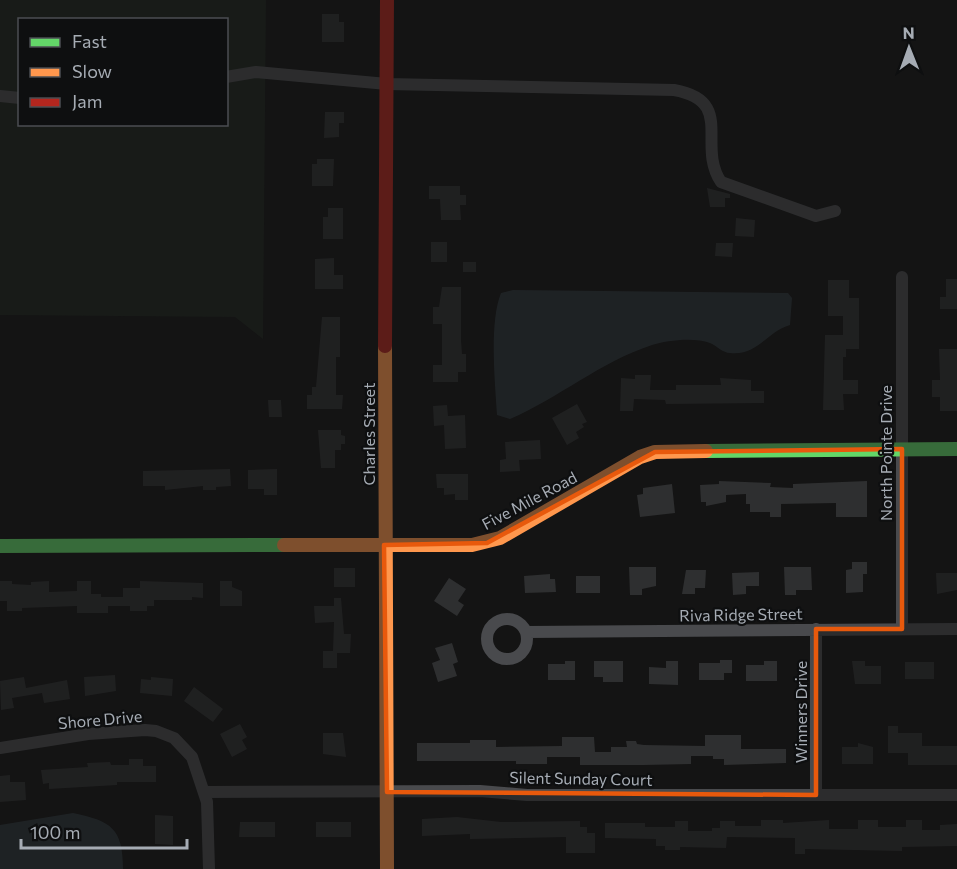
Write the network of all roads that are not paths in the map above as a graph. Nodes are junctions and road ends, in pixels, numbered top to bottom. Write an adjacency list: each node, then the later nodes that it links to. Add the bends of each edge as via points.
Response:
1 (387, 0): 3 (street, Charles Street)
2 (228, 78): 3 (street, via 256,72)
3 (387, 84): 6 (street, via 691,93 702,99 709,110 711,161 721,182 816,216); 10 (street, Charles Street)
4 (0, 96): 5 (street)
5 (18, 98)
6 (835, 211)
7 (902, 277): 8 (street, North Pointe Drive)
8 (902, 449): 9 (street, Five Mile Road); 10 (street, Five Mile Road, via 655,452 487,543); 13 (street, North Pointe Drive)
9 (957, 449)
10 (384, 545): 11 (street, Five Mile Road); 18 (street, Charles Street)
11 (0, 546)
12 (816, 629): 13 (street, Riva Ridge Street); 15 (street, Riva Ridge Street); 19 (street, Winners Drive)
13 (902, 629): 14 (street, Riva Ridge Street)
14 (957, 629)
15 (526, 633)
16 (0, 748): 17 (street, Shore Drive, via 88,734 156,731 174,738 189,752)
17 (204, 792): 18 (street, Silent Sunday Court); 21 (street, Shore Drive, via 209,809)
18 (387, 792): 19 (street, Silent Sunday Court); 22 (street, Charles Street)
19 (816, 795): 20 (street, Silent Sunday Court)
20 (957, 795)
21 (209, 869)
22 (387, 869)

